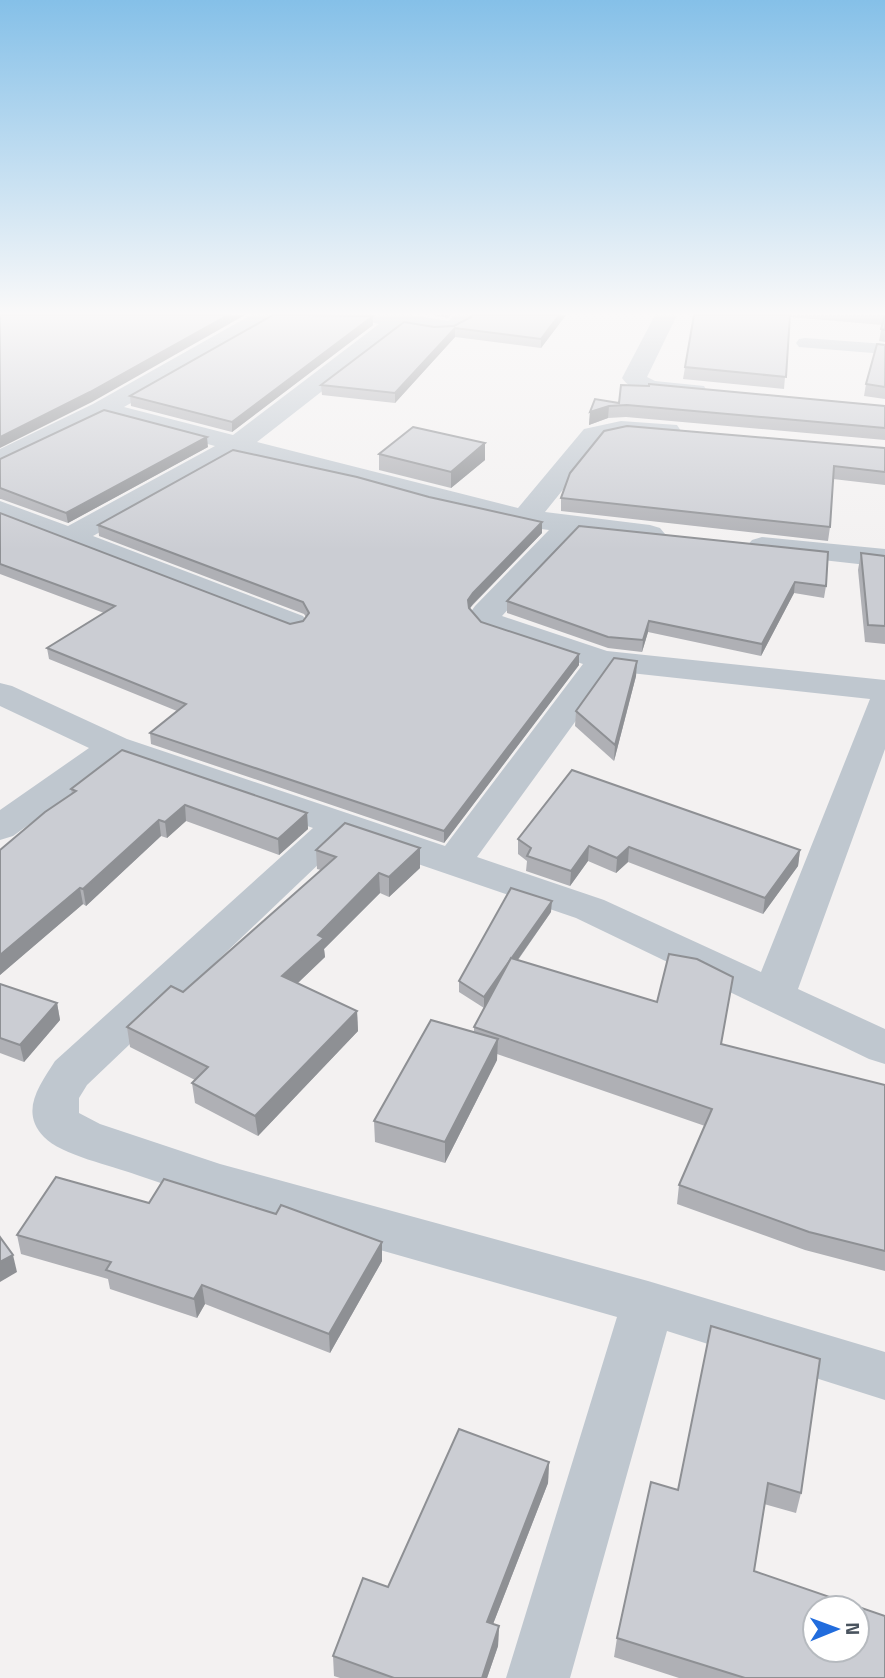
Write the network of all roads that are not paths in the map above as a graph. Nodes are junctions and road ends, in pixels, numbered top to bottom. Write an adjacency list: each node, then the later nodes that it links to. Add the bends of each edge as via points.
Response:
1 (130, 393): 3 (street)
2 (297, 393): 5 (street)
3 (102, 409): 5 (street); 6 (street)
4 (694, 434): 8 (street, via 626,428 593,435)
5 (239, 444): 8 (street); 10 (street)
6 (0, 459)
7 (0, 510): 10 (street)
8 (525, 518): 9 (street)
9 (570, 524): 11 (street); 15 (street, via 485,615 493,624)
10 (69, 537): 14 (street)
11 (678, 537)
12 (732, 542): 13 (street)
13 (885, 558)
14 (292, 623)
15 (603, 660): 16 (street); 22 (street)
16 (885, 690)
17 (885, 702): 23 (street)
18 (9, 707): 19 (street)
19 (114, 747): 20 (street); 21 (street)
20 (339, 824): 22 (street); 25 (street, via 71,1073 56,1097 55,1116 61,1125 83,1137 218,1183)
21 (0, 828)
22 (453, 862): 23 (street, via 590,909)
23 (774, 995): 24 (street)
24 (885, 1048)
25 (648, 1303): 26 (street); 27 (street)
26 (885, 1376)
27 (538, 1678)

